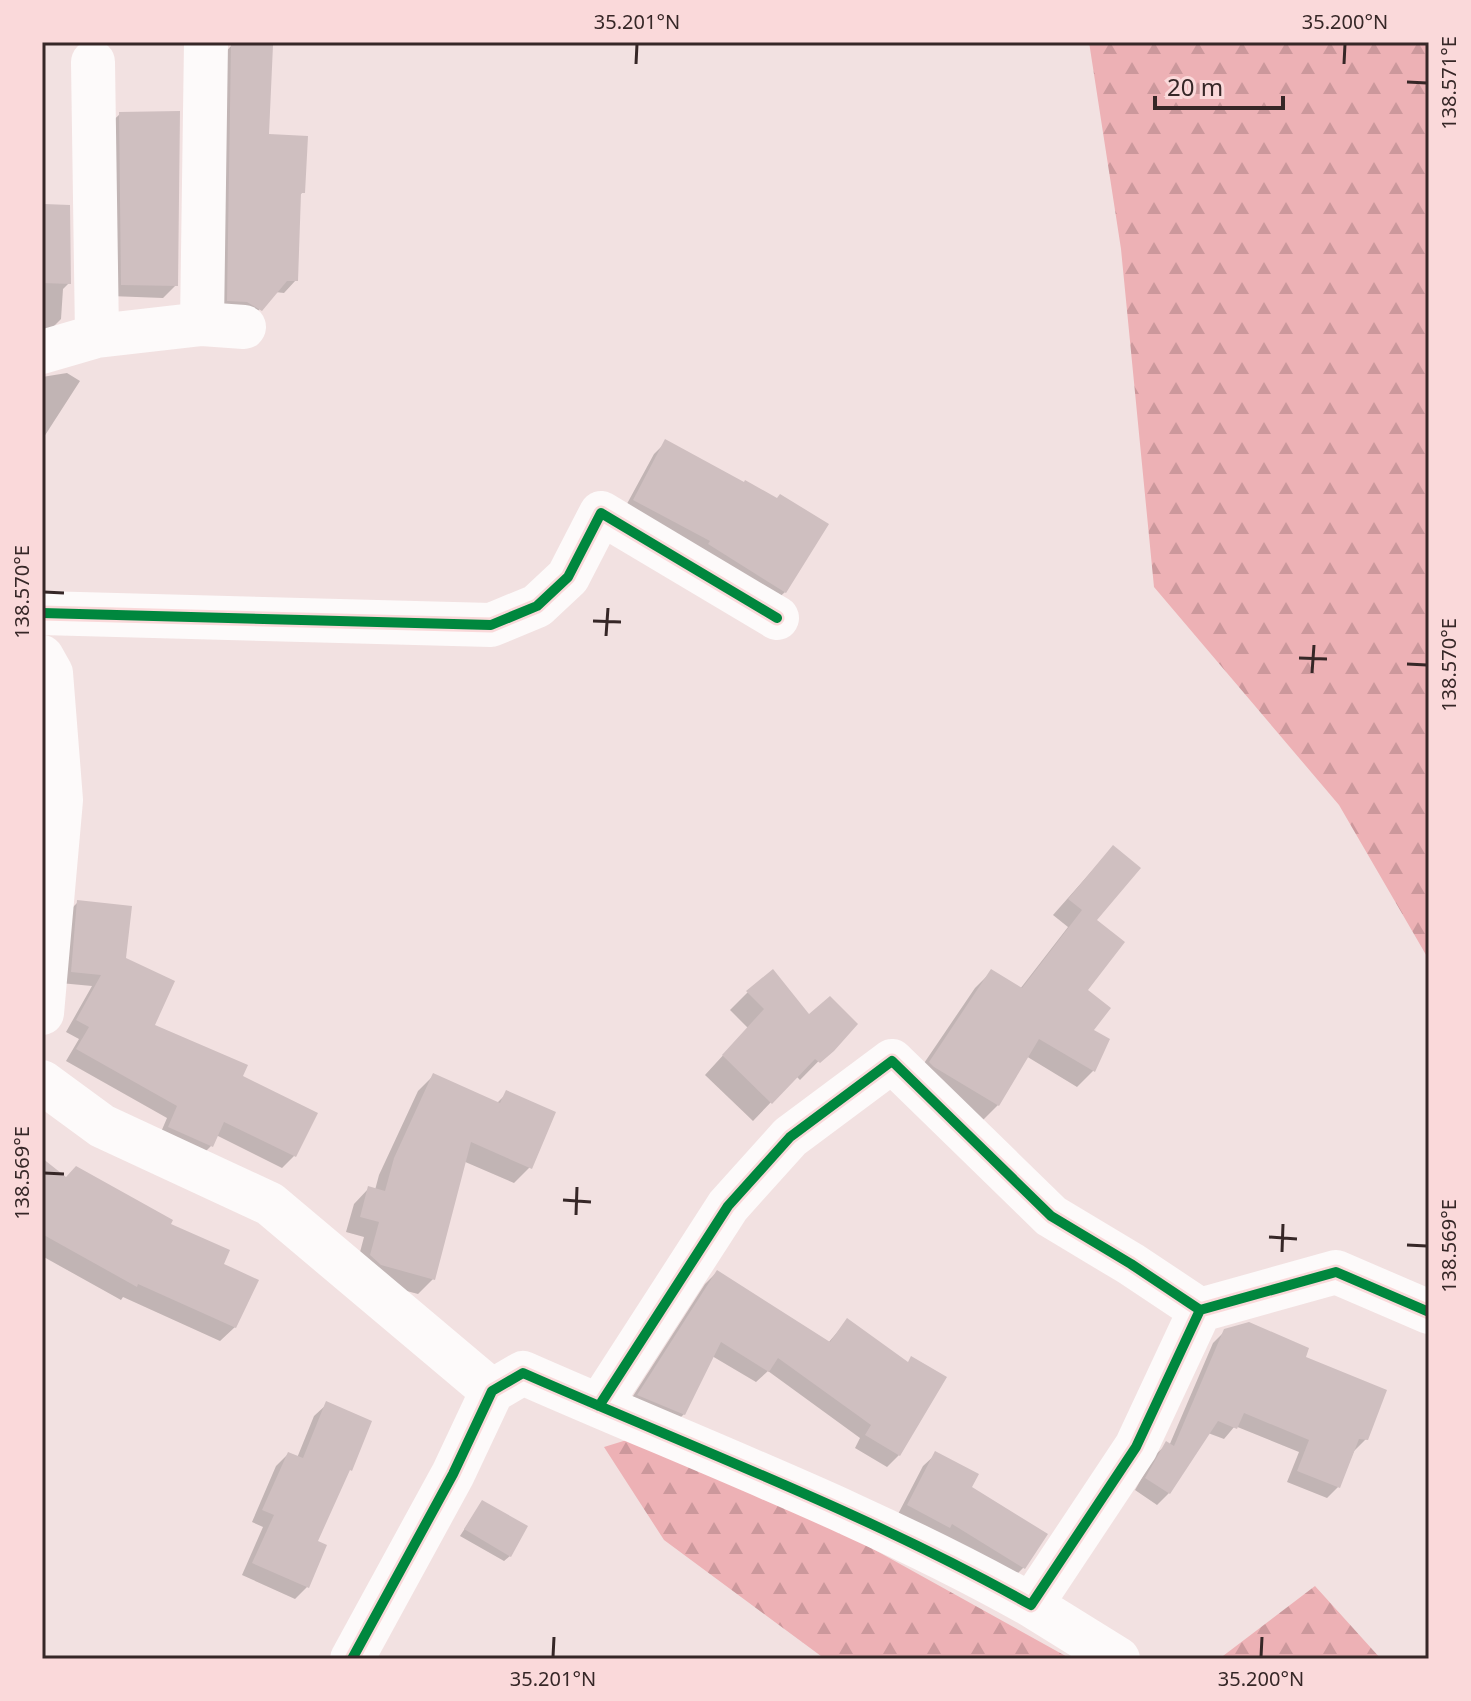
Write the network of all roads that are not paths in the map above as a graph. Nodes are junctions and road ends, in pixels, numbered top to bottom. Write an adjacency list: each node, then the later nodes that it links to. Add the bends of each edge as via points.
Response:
1 (206, 42): 3 (street, via 223,326)
2 (93, 62): 3 (street)
3 (97, 336): 4 (street)
4 (42, 352)
5 (42, 613): 6 (street, via 491,625 537,606 568,577 601,513)
6 (777, 618)
7 (42, 657): 8 (street, via 51,673)
8 (52, 803): 9 (street)
9 (42, 1013)
10 (42, 1082): 13 (street, via 102,1126 270,1204)
11 (1200, 1310): 12 (street, via 1336,1272); 14 (street, via 1051,1216 892,1061 790,1137 728,1206); 15 (street, via 1136,1447)
12 (1429, 1312)
13 (492, 1391): 14 (street, via 523,1373); 16 (street)
14 (599, 1406): 15 (street, via 964,1567)
15 (1031, 1605): 17 (street)
16 (352, 1659)
17 (1118, 1659)

